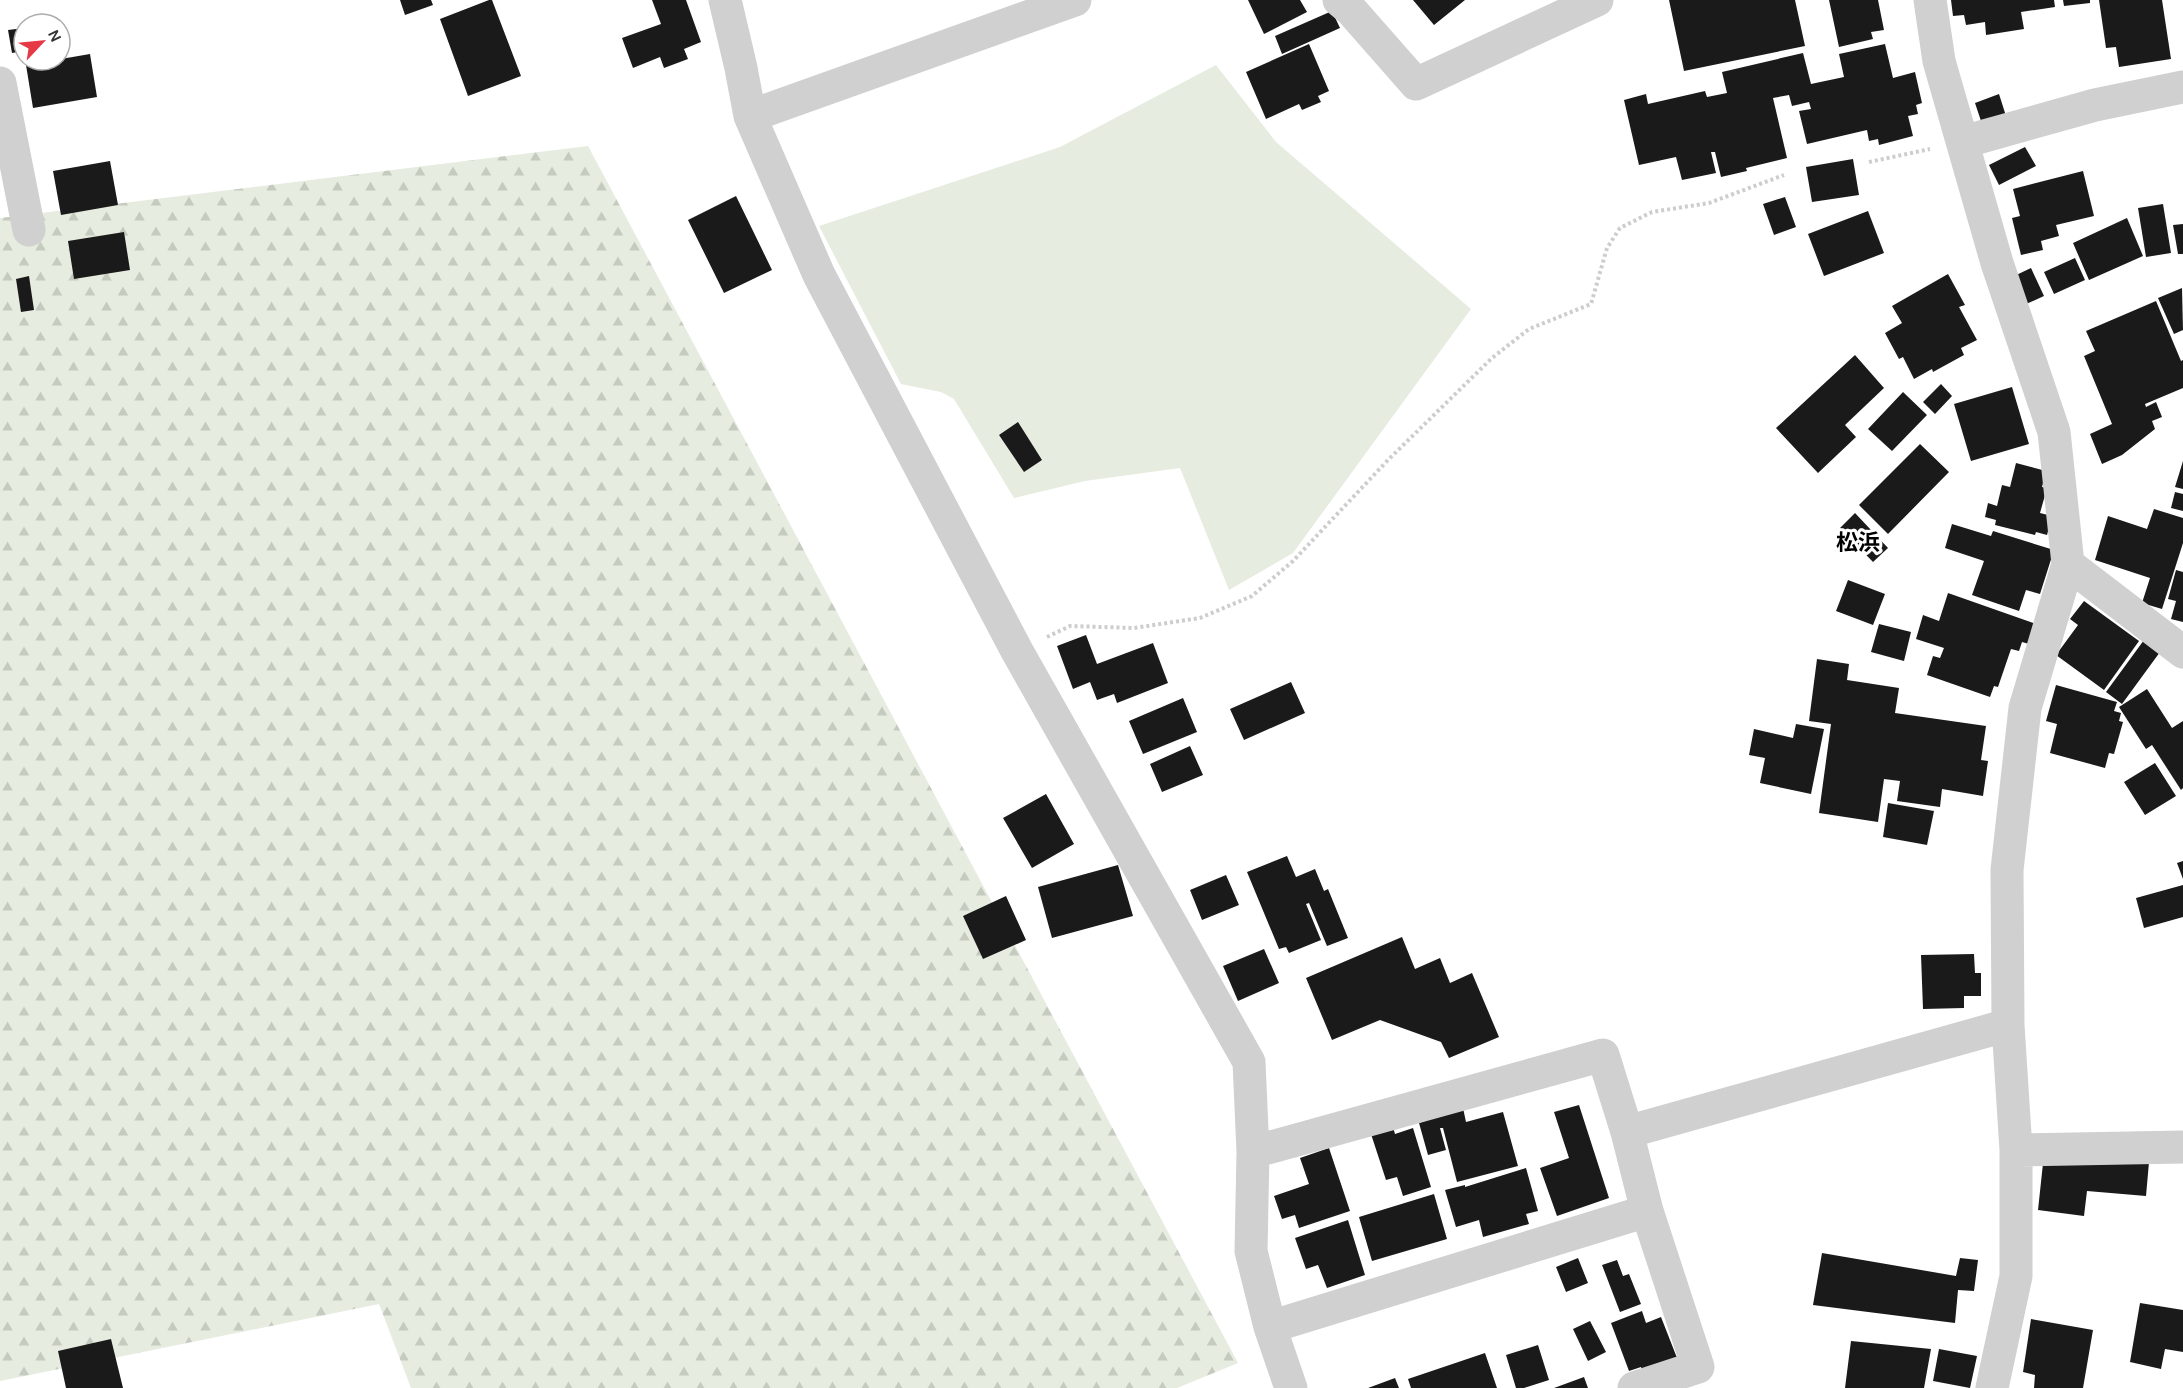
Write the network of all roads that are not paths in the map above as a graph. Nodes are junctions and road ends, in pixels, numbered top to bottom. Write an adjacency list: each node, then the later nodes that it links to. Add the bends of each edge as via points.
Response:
1 (725, 0): 8 (street)
2 (1075, 0): 8 (street)
3 (1339, 0): 4 (street, via 1416,84)
4 (1597, 0)
5 (1930, 0): 9 (street, via 1940,62)
6 (0, 83): 10 (street)
7 (2183, 87): 9 (street, via 2095,105)
8 (750, 116): 17 (street, via 819,275 1017,651 1249,1062)
9 (1963, 142): 11 (street, via 1997,263 2054,432)
10 (29, 230)
11 (2068, 564): 12 (street); 13 (street, via 2025,708 2007,870)
12 (2183, 652)
13 (2008, 1025): 14 (street); 16 (street)
14 (1627, 1132): 17 (street, via 1603,1055); 18 (street)
15 (2183, 1147): 16 (street)
16 (2016, 1150): 22 (street, via 2016,1276)
17 (1253, 1152): 19 (street, via 1251,1251)
18 (1647, 1211): 19 (street); 21 (street, via 1698,1367)
19 (1270, 1327): 20 (street)
20 (1291, 1388)
21 (1634, 1388)
22 (1992, 1388)

